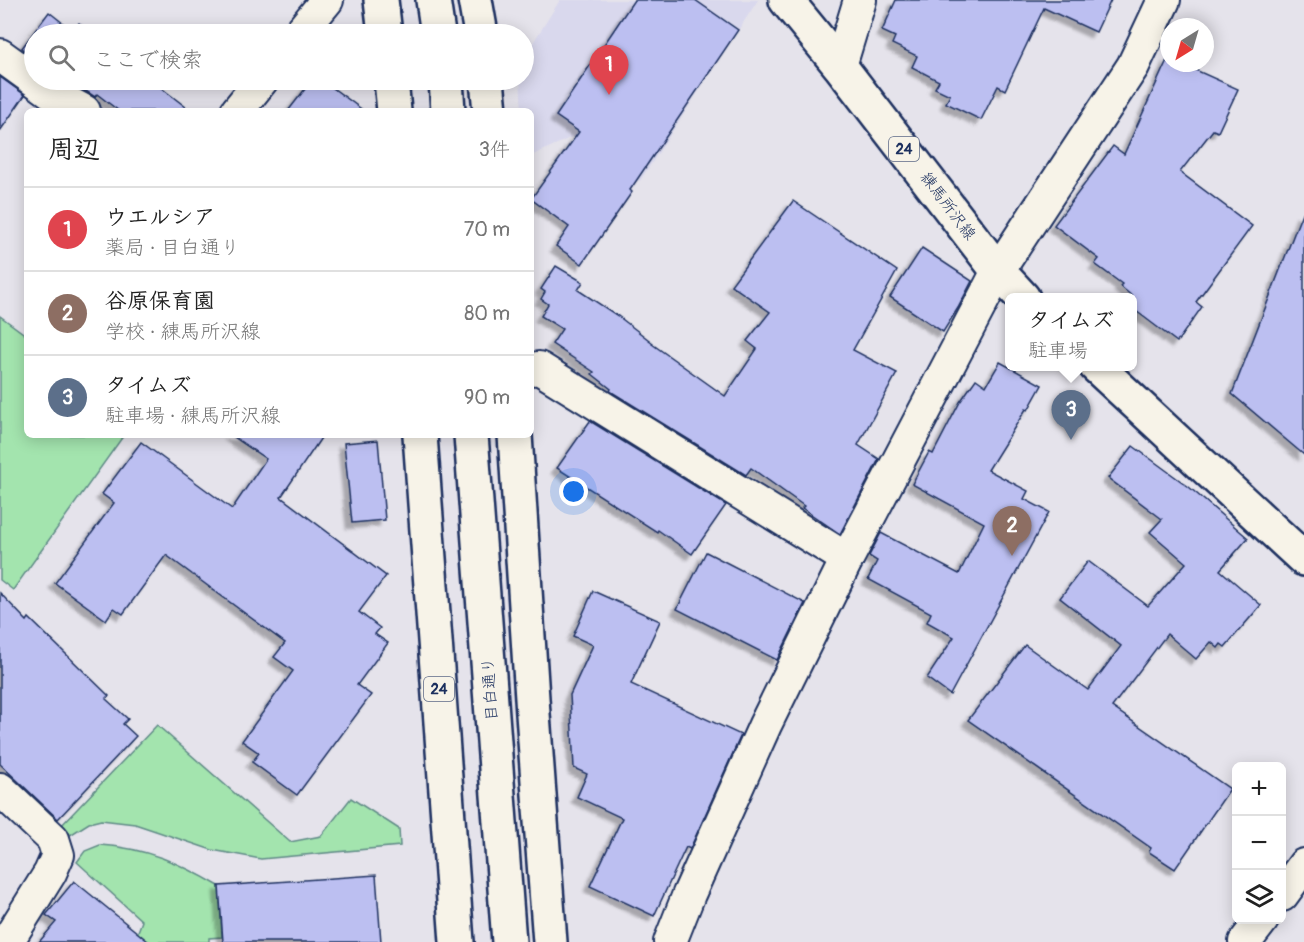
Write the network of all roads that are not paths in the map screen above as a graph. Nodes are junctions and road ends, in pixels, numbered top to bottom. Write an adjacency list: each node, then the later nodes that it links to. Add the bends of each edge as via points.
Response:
1 (327, 0): 8 (street)
2 (381, 0): 9 (main road)
3 (433, 0): 10 (main road)
4 (475, 0): 11 (main road)
5 (786, 0): 13 (main road, 練馬所沢線 / 24)
6 (860, 0): 13 (street)
7 (1164, 0): 25 (street, via 1133,66)
8 (307, 24)
9 (384, 24)
10 (437, 24)
11 (479, 24)
12 (0, 56): 14 (street)
13 (840, 66): 25 (main road, 練馬所沢線 / 24)
14 (24, 73)
15 (48, 90): 20 (street)
16 (254, 90): 21 (street)
17 (392, 90): 22 (main road)
18 (447, 90): 23 (main road)
19 (489, 90): 24 (main road)
20 (78, 108)
21 (239, 108)
22 (394, 108)
23 (448, 108)
24 (490, 108)
25 (998, 271): 26 (main road, 練馬所沢線 / 24); 32 (street)
26 (1019, 293)
27 (534, 369): 32 (street, via 539,368)
28 (1101, 371): 33 (main road)
29 (420, 438): 39 (main road, 24)
30 (471, 438): 40 (main road, 目白通り)
31 (516, 438): 41 (main road)
32 (847, 559): 42 (street, via 765,725)
33 (1304, 559)
34 (0, 789): 38 (street, via 53,839 58,855)
35 (1304, 866): 36 (street)
36 (1286, 889)
37 (1260, 924): 43 (street)
38 (7, 942)
39 (458, 942)
40 (509, 942)
41 (550, 942)
42 (670, 942)
43 (1245, 942)

